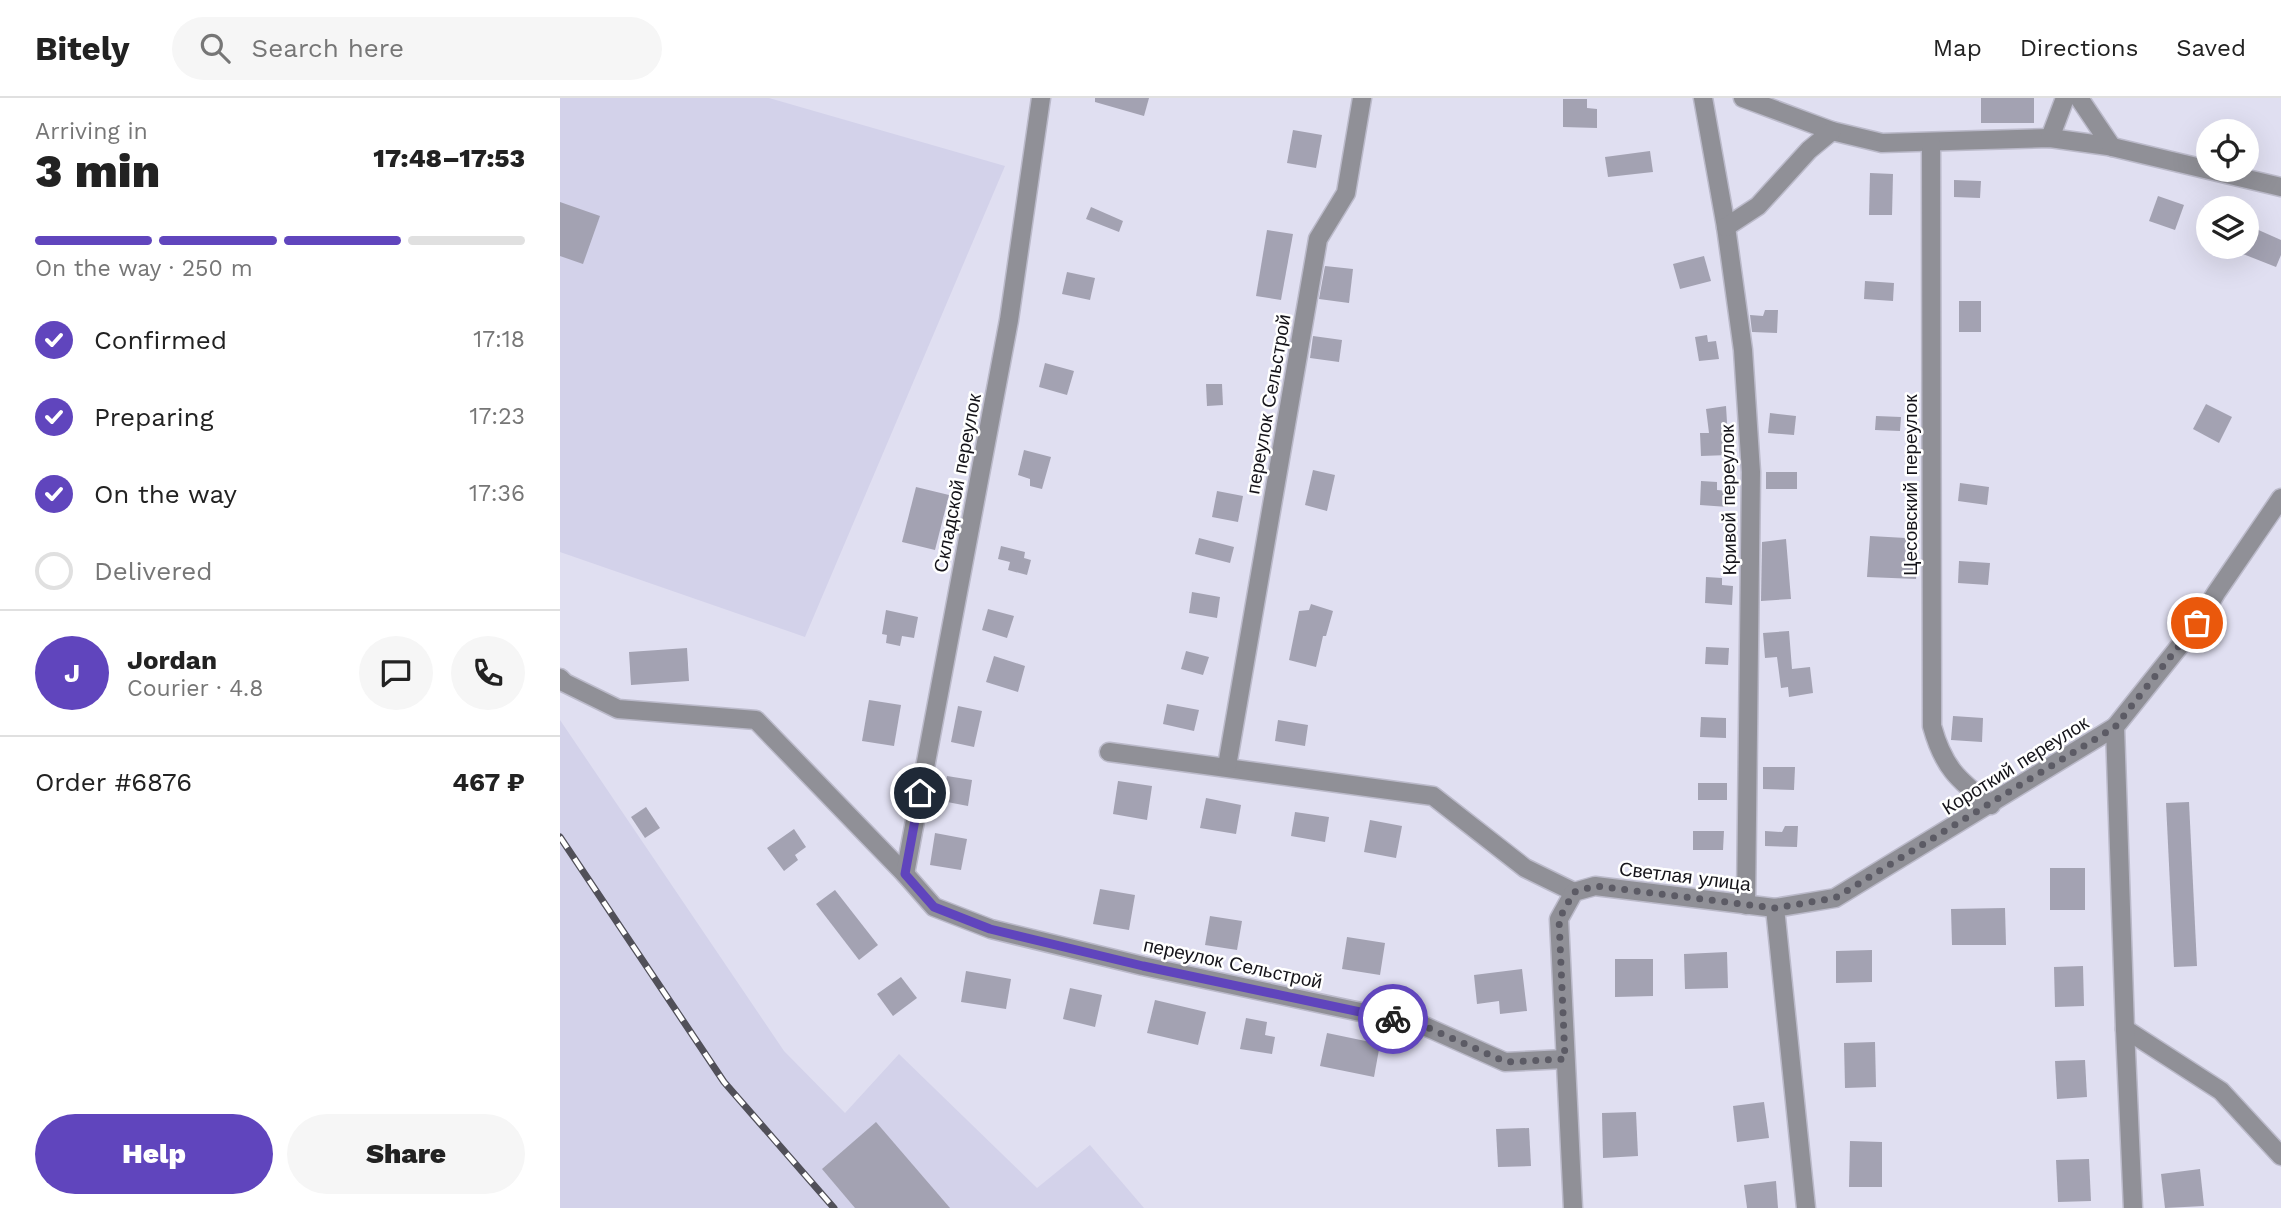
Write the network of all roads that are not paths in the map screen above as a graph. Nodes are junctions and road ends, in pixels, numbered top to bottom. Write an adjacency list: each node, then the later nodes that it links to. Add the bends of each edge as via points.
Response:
1 (1041, 98): 19 (street, Складской переулок, via 1009,320)
2 (1362, 98): 17 (street, переулок Сельстрой, via 1346,193 1318,239)
3 (1703, 98): 12 (street, Кривой переулок)
4 (1743, 98): 7 (street)
5 (2065, 98): 8 (street)
6 (2079, 98): 10 (street)
7 (1832, 131): 9 (street, via 1882,143); 12 (street, via 1758,206)
8 (2050, 138): 9 (street); 10 (street)
9 (1931, 143): 18 (street, Цесовский переулок, via 1932,726 1939,750 1961,783)
10 (2112, 147): 11 (street)
11 (2281, 187)
12 (1726, 227): 21 (street, Кривой переулок, via 1743,350 1751,472)
13 (2281, 498): 15 (street, via 2197,623)
14 (560, 678): 19 (street, переулок Сельстрой, via 618,709 756,720)
15 (2115, 727): 18 (street, Короткий переулок); 23 (street, Короткий переулок)
16 (1109, 752): 17 (street)
17 (1227, 766): 20 (street, via 1433,796 1525,869)
18 (1991, 805): 22 (street, Короткий переулок, via 1835,898)
19 (905, 874): 24 (street, переулок Сельстрой, via 934,907 990,929 1422,1025 1506,1062)
20 (1574, 892): 21 (street, Светлая улица, via 1595,886); 24 (street, via 1559,919)
21 (1746, 905): 22 (street, Светлая улица)
22 (1775, 908): 27 (street)
23 (2125, 1029): 25 (street, via 2221,1091); 28 (street, Короткий переулок)
24 (1565, 1059): 26 (street)
25 (2281, 1156)
26 (1573, 1208)
27 (1806, 1208)
28 (2133, 1208)

